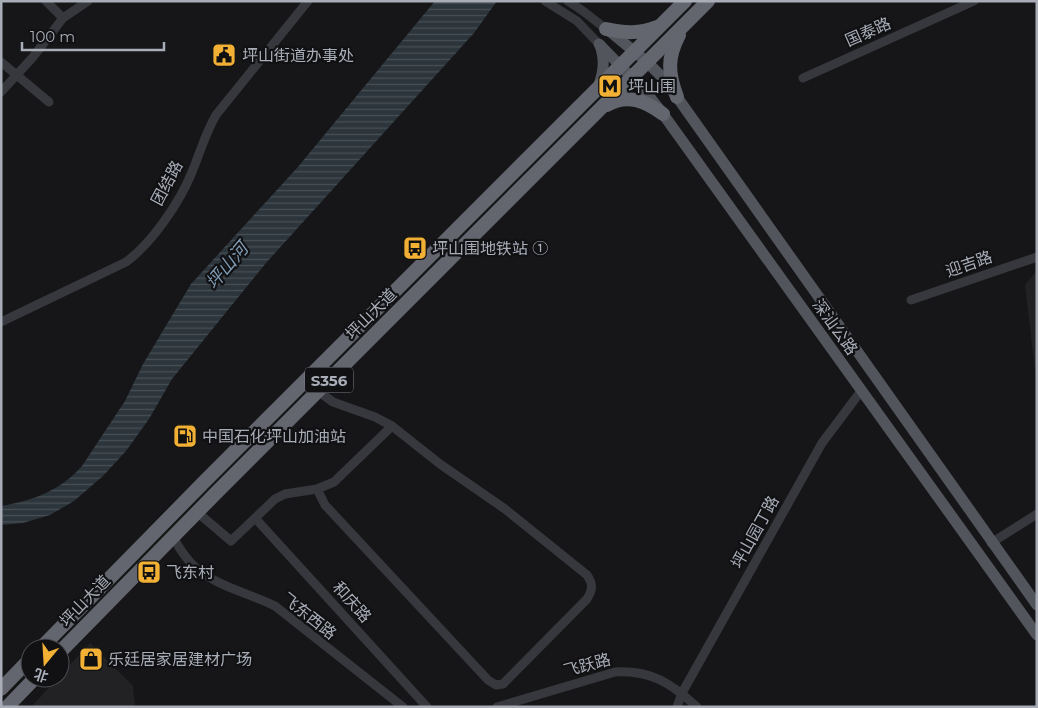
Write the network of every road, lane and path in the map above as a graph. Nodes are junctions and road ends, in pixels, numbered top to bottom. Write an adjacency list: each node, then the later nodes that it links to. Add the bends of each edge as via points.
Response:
1 (46, 1): 9 (street)
2 (88, 1): 9 (street)
3 (308, 1): 29 (street, 团结路, via 216,116 181,197 139,251 126,262)
4 (546, 1): 13 (street, via 577,21)
5 (568, 1): 12 (street)
6 (685, 1): 11 (highway, 坪山大道)
7 (708, 1): 10 (highway, 坪山大道 / S356)
8 (974, 1): 20 (street, 国泰路)
9 (63, 18): 18 (street)
10 (686, 24): 16 (highway, 坪山大道 / S356); 23 (highway, via 670,57 672,83)
11 (660, 26): 12 (highway, via 633,33); 14 (highway, 坪山大道)
12 (606, 29): 14 (main road, 深汕公路)
13 (599, 44): 17 (main road, 深汕公路); 21 (main road, via 604,64)
14 (634, 51): 16 (main road, 深汕公路); 17 (highway, 坪山大道)
15 (1, 62): 18 (street)
16 (648, 62): 19 (highway, 坪山大道 / S356); 23 (main road, 深汕公路)
17 (621, 65): 19 (main road, 深汕公路); 21 (highway, 坪山大道)
18 (16, 76): 22 (street); 24 (street)
19 (632, 77): 25 (highway, 坪山大道 / S356); 26 (main road, 深汕公路)
20 (803, 78)
21 (598, 87): 41 (highway, 坪山大道)
22 (1, 92)
23 (677, 97): 38 (main road, 深汕公路)
24 (49, 102)
25 (600, 110): 26 (highway, via 628,99 652,105); 30 (highway, 坪山大道 / S356)
26 (663, 114): 31 (main road, 深汕公路)
27 (1037, 257): 28 (street, 迎吉路)
28 (911, 300)
29 (1, 322)
30 (318, 391): 32 (street, via 332,402); 34 (highway, 坪山大道 / S356)
31 (861, 391): 40 (main road, 深汕公路); 46 (street, 坪山园丁路, via 822,443)
32 (392, 426): 33 (street, via 334,482); 33 (street, via 505,509 587,574 592,582 592,592 587,599 503,684 496,685 488,680 326,505)
33 (317, 489): 36 (street, via 274,499)
34 (197, 512): 36 (street, via 230,541); 37 (highway, 坪山大道 / S356)
35 (1037, 514): 38 (street)
36 (255, 518): 49 (street, 和庆路)
37 (173, 537): 42 (highway, 坪山大道 / S356); 48 (street, 飞东西路, via 189,562 203,574 275,606)
38 (991, 543): 39 (main road, 深汕公路)
39 (1037, 605)
40 (1037, 635)
41 (51, 638)
42 (70, 642)
43 (20, 669): 45 (highway)
44 (25, 688): 47 (highway)
45 (1, 689)
46 (682, 693): 50 (street, 飞跃路, via 647,674 615,672); 51 (street, 坪山园丁路); 52 (street, 飞跃路)
47 (7, 707)
48 (403, 707)
49 (427, 707)
50 (497, 707)
51 (677, 707)
52 (697, 707)

